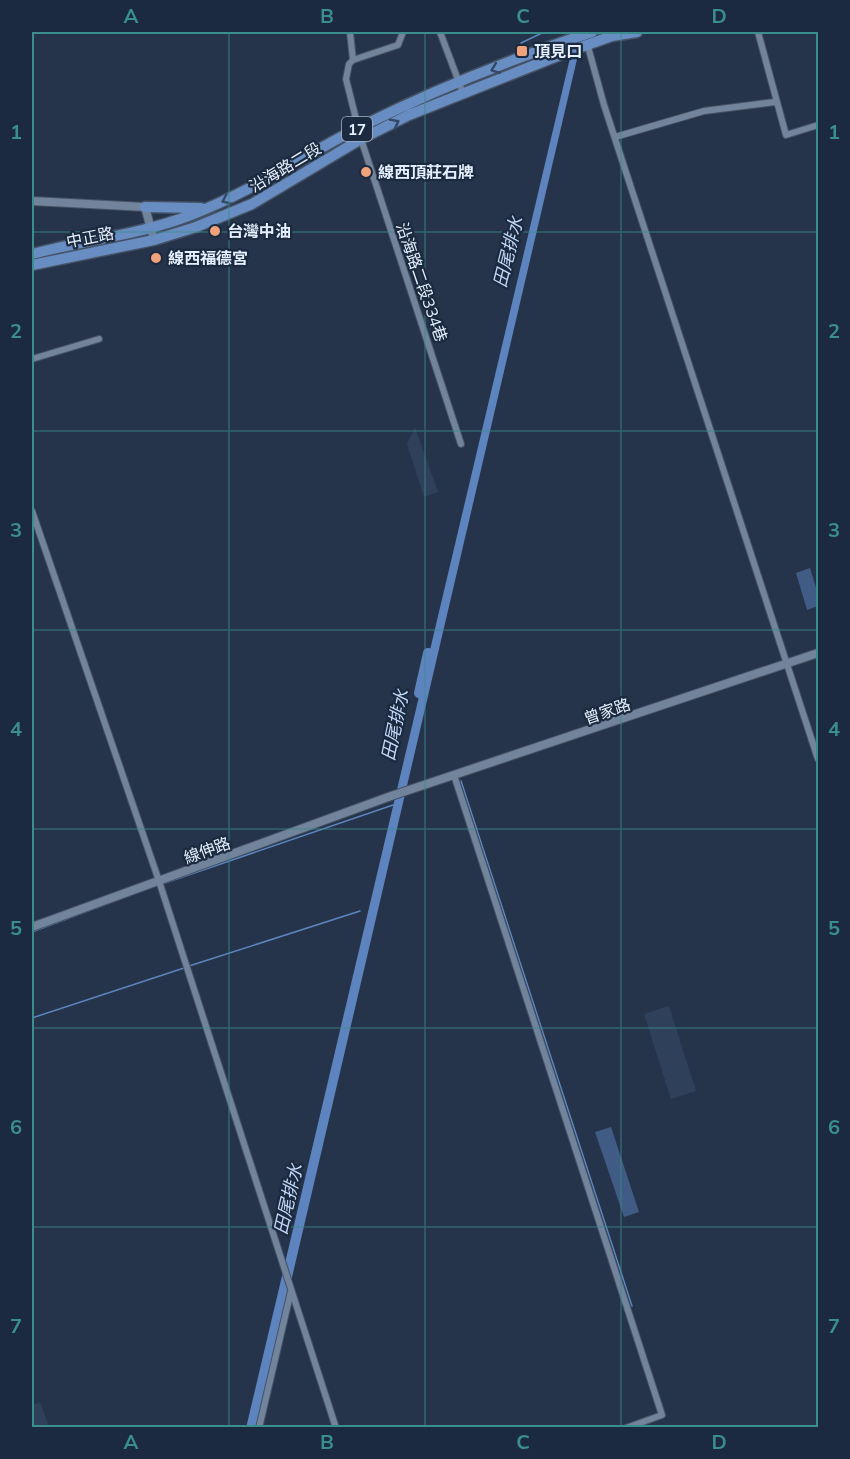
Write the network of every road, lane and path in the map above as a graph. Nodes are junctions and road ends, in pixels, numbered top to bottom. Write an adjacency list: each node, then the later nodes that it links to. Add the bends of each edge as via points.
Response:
1 (350, 32): 7 (street, 沿海路二段334巷)
2 (403, 32): 7 (street, via 398,45)
3 (440, 32): 8 (street)
4 (637, 32): 6 (main road, 17)
5 (758, 32): 9 (street)
6 (589, 37): 8 (main road, 沿海路二段 / 17); 12 (street)
7 (353, 60): 11 (street, 沿海路二段334巷, via 346,79)
8 (461, 88): 11 (main road, 沿海路二段 / 17); 13 (main road, 沿海路二段 / 17, one-way to 8)
9 (775, 102): 10 (street, via 786,135); 12 (street, via 704,111)
10 (819, 125)
11 (358, 128): 13 (street, 沿海路二段334巷); 16 (main road, 沿海路二段 / 17, one-way to 16, via 259,185)
12 (615, 137): 26 (street)
13 (361, 139): 18 (main road, 沿海路二段 / 17, via 252,204); 23 (street, 沿海路二段334巷)
14 (32, 201): 15 (street)
15 (145, 207): 16 (main road); 17 (street)
16 (207, 208): 17 (main road, 沿海路二段 / 17)
17 (151, 229): 18 (street); 19 (main road, 中正路 / 17)
18 (154, 240): 20 (main road, 中正路 / 17)
19 (32, 254)
20 (32, 265)
21 (99, 339): 22 (street)
22 (32, 359)
23 (461, 444)
24 (32, 511): 30 (street)
25 (819, 653): 26 (street, 曾家路)
26 (787, 663): 27 (street); 28 (street, 曾家路)
27 (819, 759)
28 (454, 775): 29 (street, 曾家路); 35 (street, via 662,1415)
29 (404, 794): 30 (street, 線伸路)
30 (159, 881): 31 (street, 線伸路); 32 (street)
31 (32, 927)
32 (291, 1290): 33 (street); 34 (street)
33 (259, 1428)
34 (336, 1428)
35 (626, 1428)

